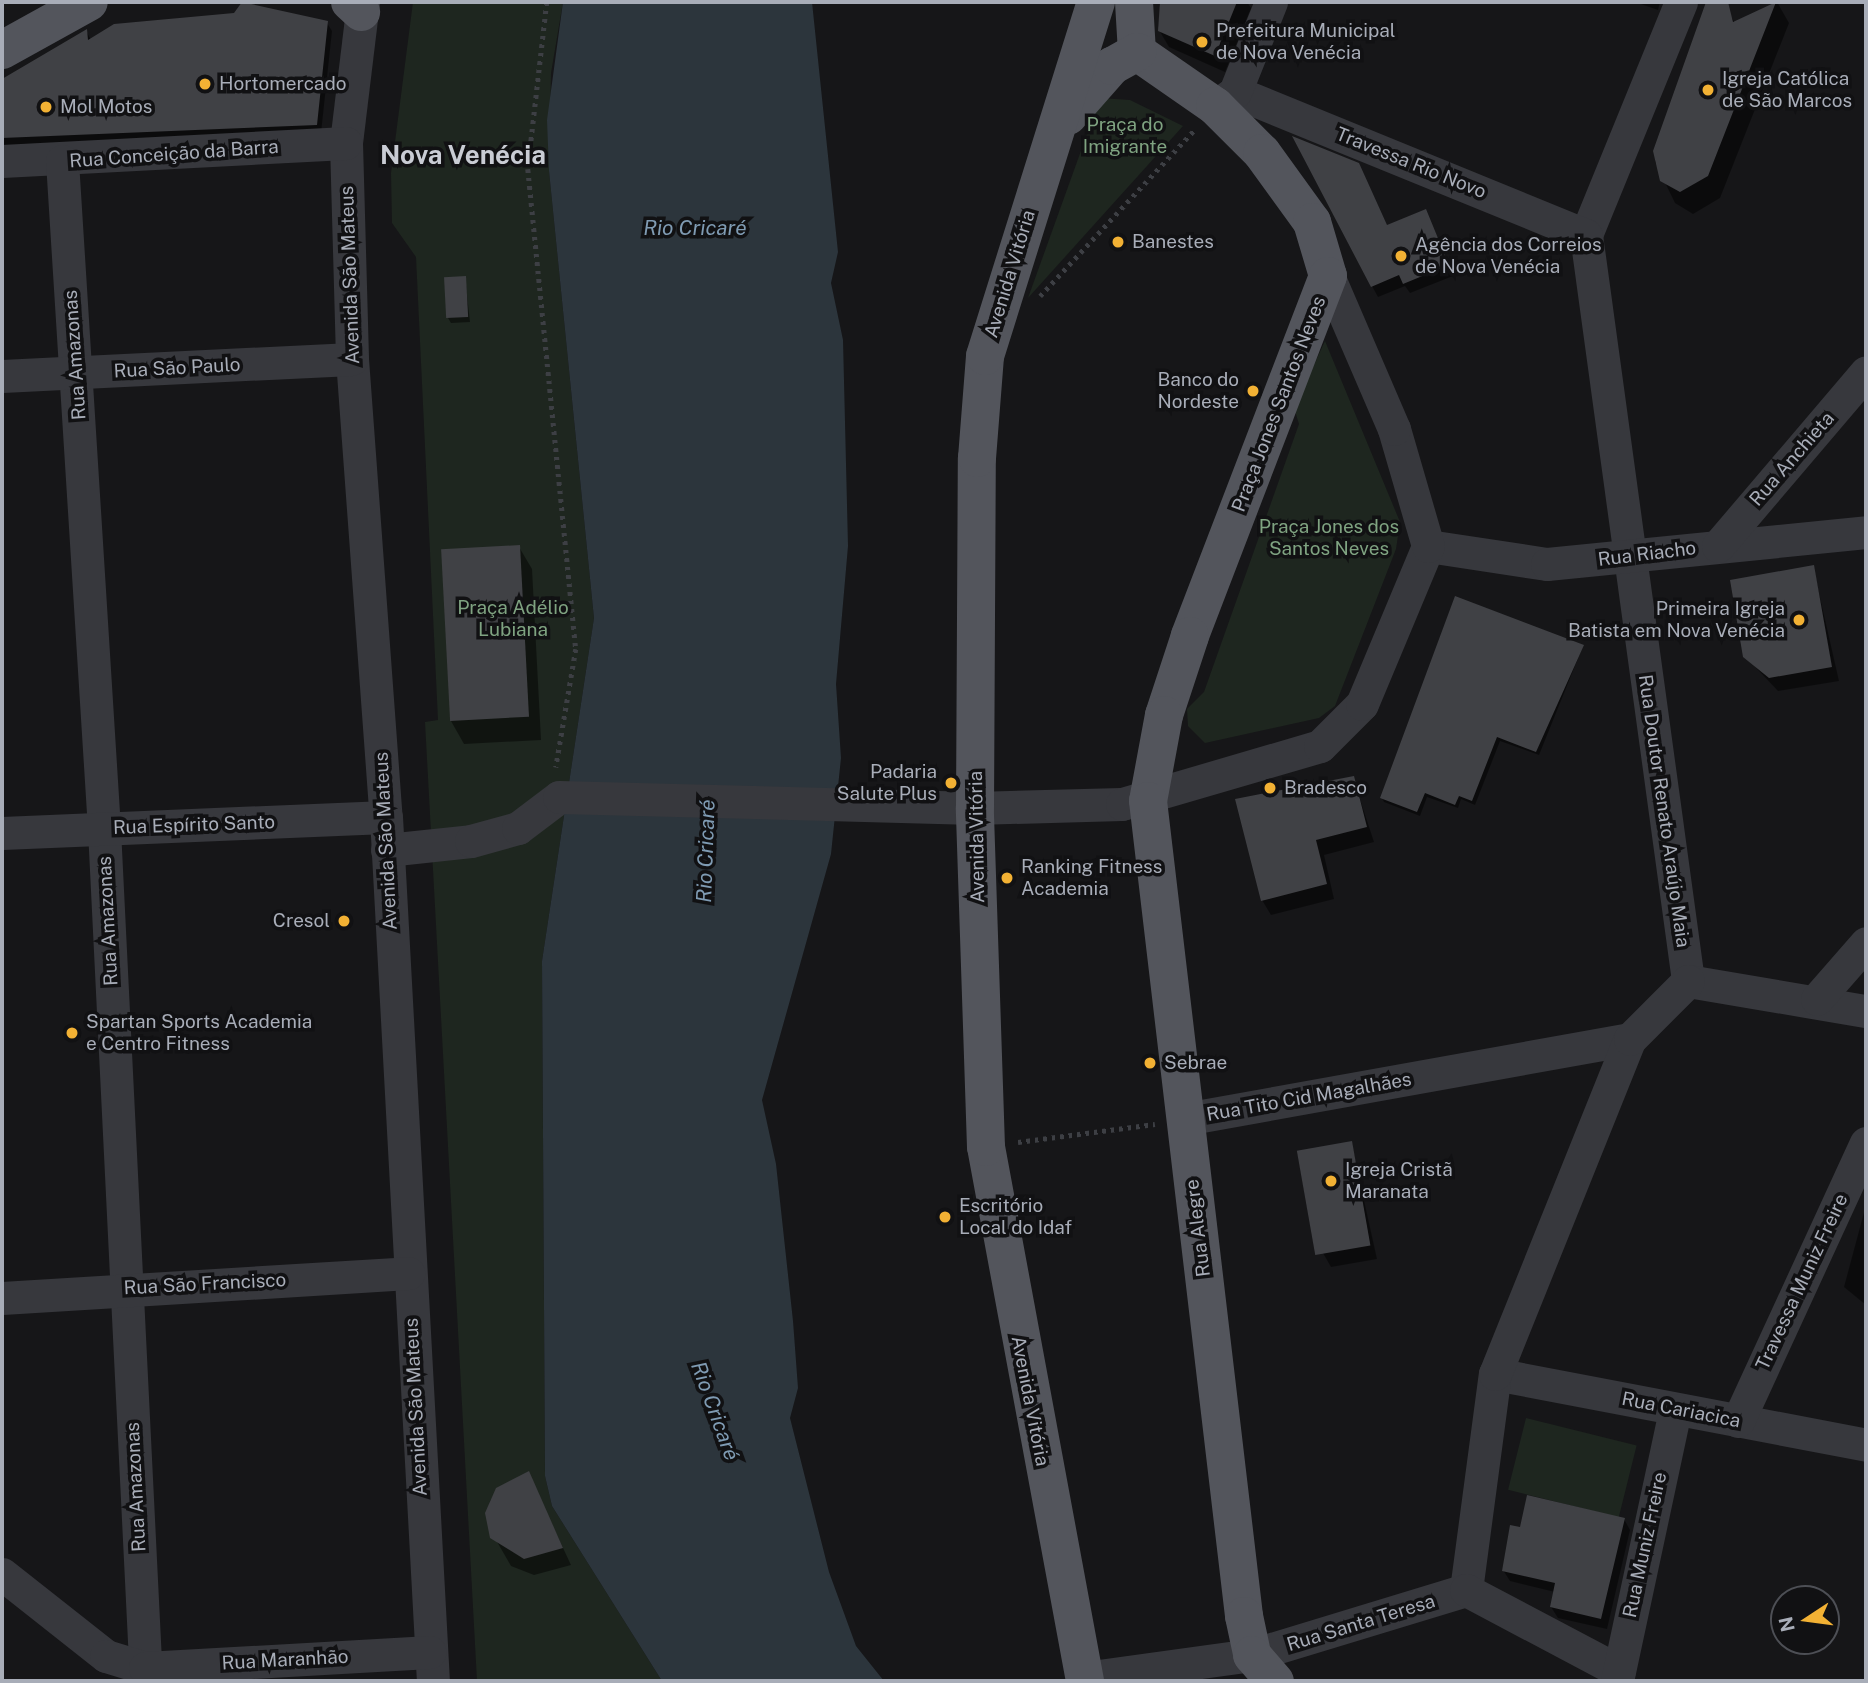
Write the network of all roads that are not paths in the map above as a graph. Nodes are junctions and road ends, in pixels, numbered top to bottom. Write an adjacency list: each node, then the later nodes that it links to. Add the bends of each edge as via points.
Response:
1 (89, 2): 7 (main road)
2 (1096, 2): 10 (main road, Avenida Vitória)
3 (1134, 2): 8 (main road)
4 (1271, 2): 9 (street)
5 (1681, 2): 14 (street, Rua Doutor Renato Araújo Maia)
6 (358, 5): 11 (street, Avenida São Mateus)
7 (2, 50)
8 (1137, 52): 9 (main road); 10 (main road, via 1090,86)
9 (1225, 99): 14 (street, Travessa Rio Novo); 15 (main road, via 1312,222)
10 (1060, 126): 25 (main road, Avenida Vitória, via 985,356 977,458)
11 (346, 143): 12 (street, Rua Conceição da Barra); 16 (street, Avenida São Mateus)
12 (62, 161): 13 (street, Rua Conceição da Barra); 18 (street, Rua Amazonas)
13 (2, 162)
14 (1586, 235): 23 (street, Rua Doutor Renato Araújo Maia)
15 (1328, 276): 22 (street, Praça Jones Santos Neves, via 1394,429); 24 (main road, Praça Jones Santos Neves, via 1190,636 1164,715)
16 (352, 359): 18 (street, Rua São Paulo); 26 (street, Avenida São Mateus)
17 (1866, 372): 21 (street, Rua Anchieta)
18 (76, 373): 19 (street, Rua São Paulo); 27 (street, Rua Amazonas)
19 (2, 376)
20 (1866, 532): 21 (street, Rua Riacho)
21 (1718, 545): 23 (street, Rua Riacho)
22 (1429, 546): 23 (street, Rua Riacho, via 1517,563); 24 (street, via 1362,704 1338,734 1320,746)
23 (1627, 556): 31 (street, Rua Doutor Renato Araújo Maia)
24 (1148, 801): 25 (street); 35 (main road, Rua Alegre)
25 (975, 808): 29 (street, via 554,801 518,828 471,841); 50 (main road, Avenida Vitória, via 986,1147)
26 (386, 817): 27 (street, Rua Espírito Santo); 29 (street, Avenida São Mateus)
27 (104, 828): 28 (street, Rua Espírito Santo); 38 (street, Rua Amazonas)
28 (2, 833)
29 (387, 850): 37 (street, Avenida São Mateus)
30 (1866, 943): 32 (street)
31 (1688, 981): 32 (street); 34 (street)
32 (1817, 999): 33 (street)
33 (1866, 1011)
34 (1630, 1039): 35 (street, Rua Tito Cid Magalhães); 40 (street)
35 (1185, 1119): 47 (main road, Rua Alegre)
36 (1866, 1143): 42 (street, Travessa Muniz Freire)
37 (408, 1273): 38 (street, Rua São Francisco); 46 (street, Avenida São Mateus)
38 (127, 1289): 39 (street, Rua São Francisco); 48 (street, Rua Amazonas)
39 (2, 1298)
40 (1495, 1374): 41 (street, Rua Cariacica); 45 (street)
41 (1675, 1410): 42 (street, Rua Cariacica); 49 (street, Rua Muniz Freire)
42 (1738, 1421): 43 (street, Rua Cariacica)
43 (1866, 1446)
44 (2, 1574): 48 (street, Rua Maranhão, via 106,1656)
45 (1466, 1590): 47 (street, Rua Santa Teresa); 49 (street)
46 (432, 1666): 48 (street, Rua Maranhão)
47 (1264, 1668): 50 (street, Rua Santa Teresa)
48 (145, 1674)
49 (1618, 1676)
50 (1084, 1679)

